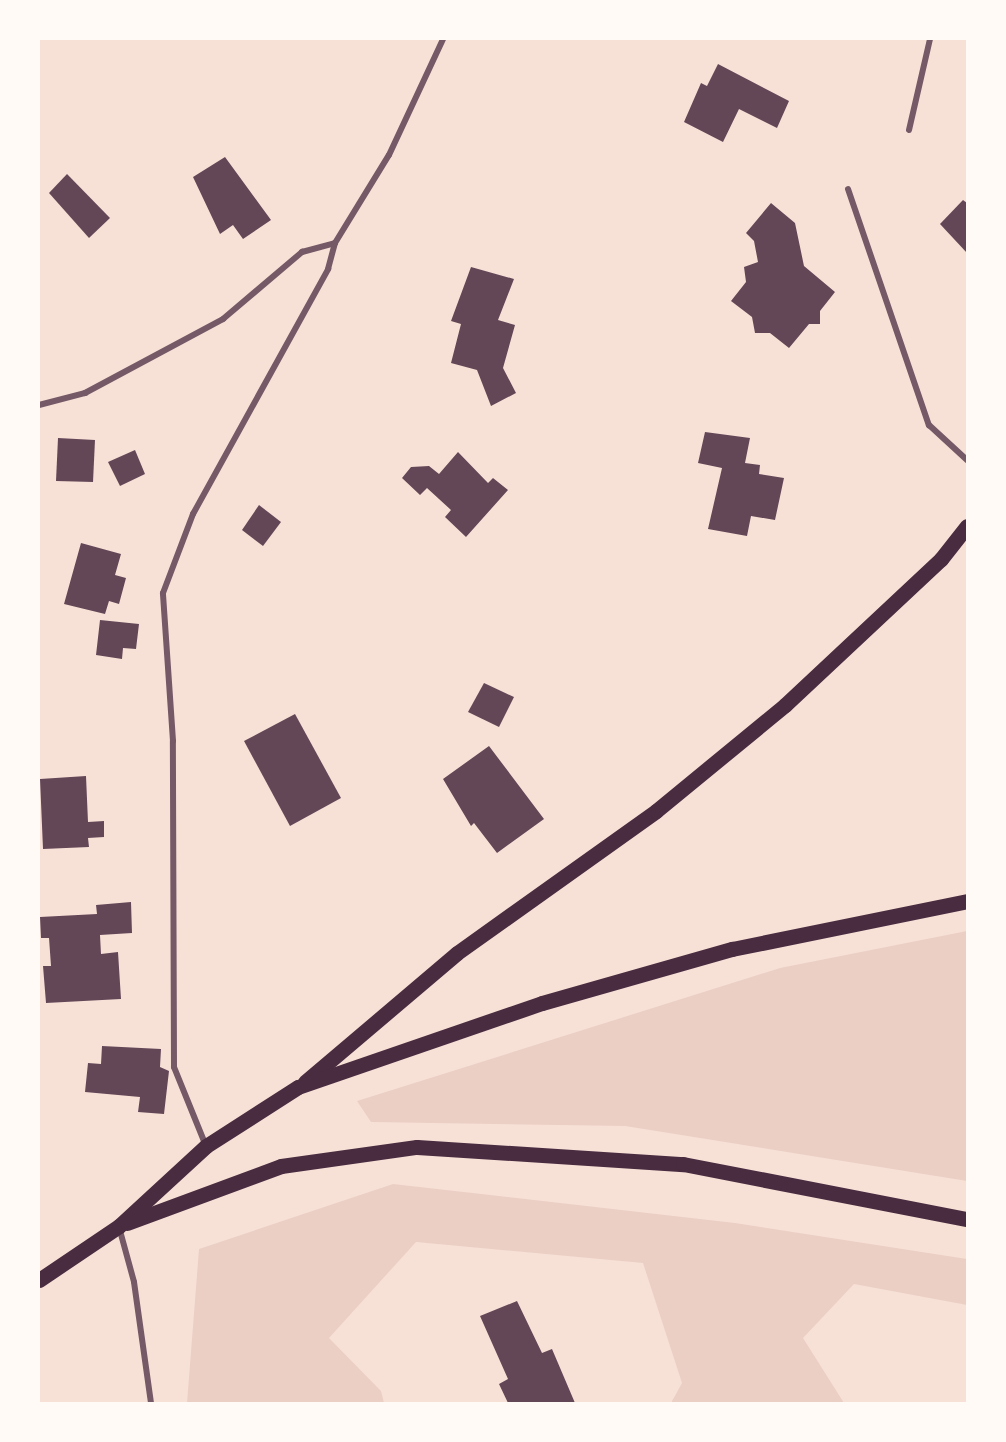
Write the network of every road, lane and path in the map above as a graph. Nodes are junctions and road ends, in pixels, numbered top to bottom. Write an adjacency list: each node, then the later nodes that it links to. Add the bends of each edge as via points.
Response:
1 (443, 39): 5 (street, via 389,155)
2 (930, 39): 3 (street)
3 (909, 130)
4 (848, 189): 7 (street, via 929,425)
5 (335, 243): 6 (street, via 302,252 223,319 85,393); 11 (street, via 328,269 193,514 163,593 173,741 174,1067)
6 (39, 405)
7 (967, 460)
8 (967, 526): 10 (main road, via 941,559 785,705 656,811 457,953)
9 (967, 901): 10 (main road, via 732,949 542,1003)
10 (298, 1087): 11 (main road)
11 (206, 1146): 13 (main road)
12 (967, 1219): 13 (main road, via 683,1164 417,1147 281,1166)
13 (119, 1226): 14 (main road); 15 (street, via 134,1282)
14 (39, 1280)
15 (151, 1403)

